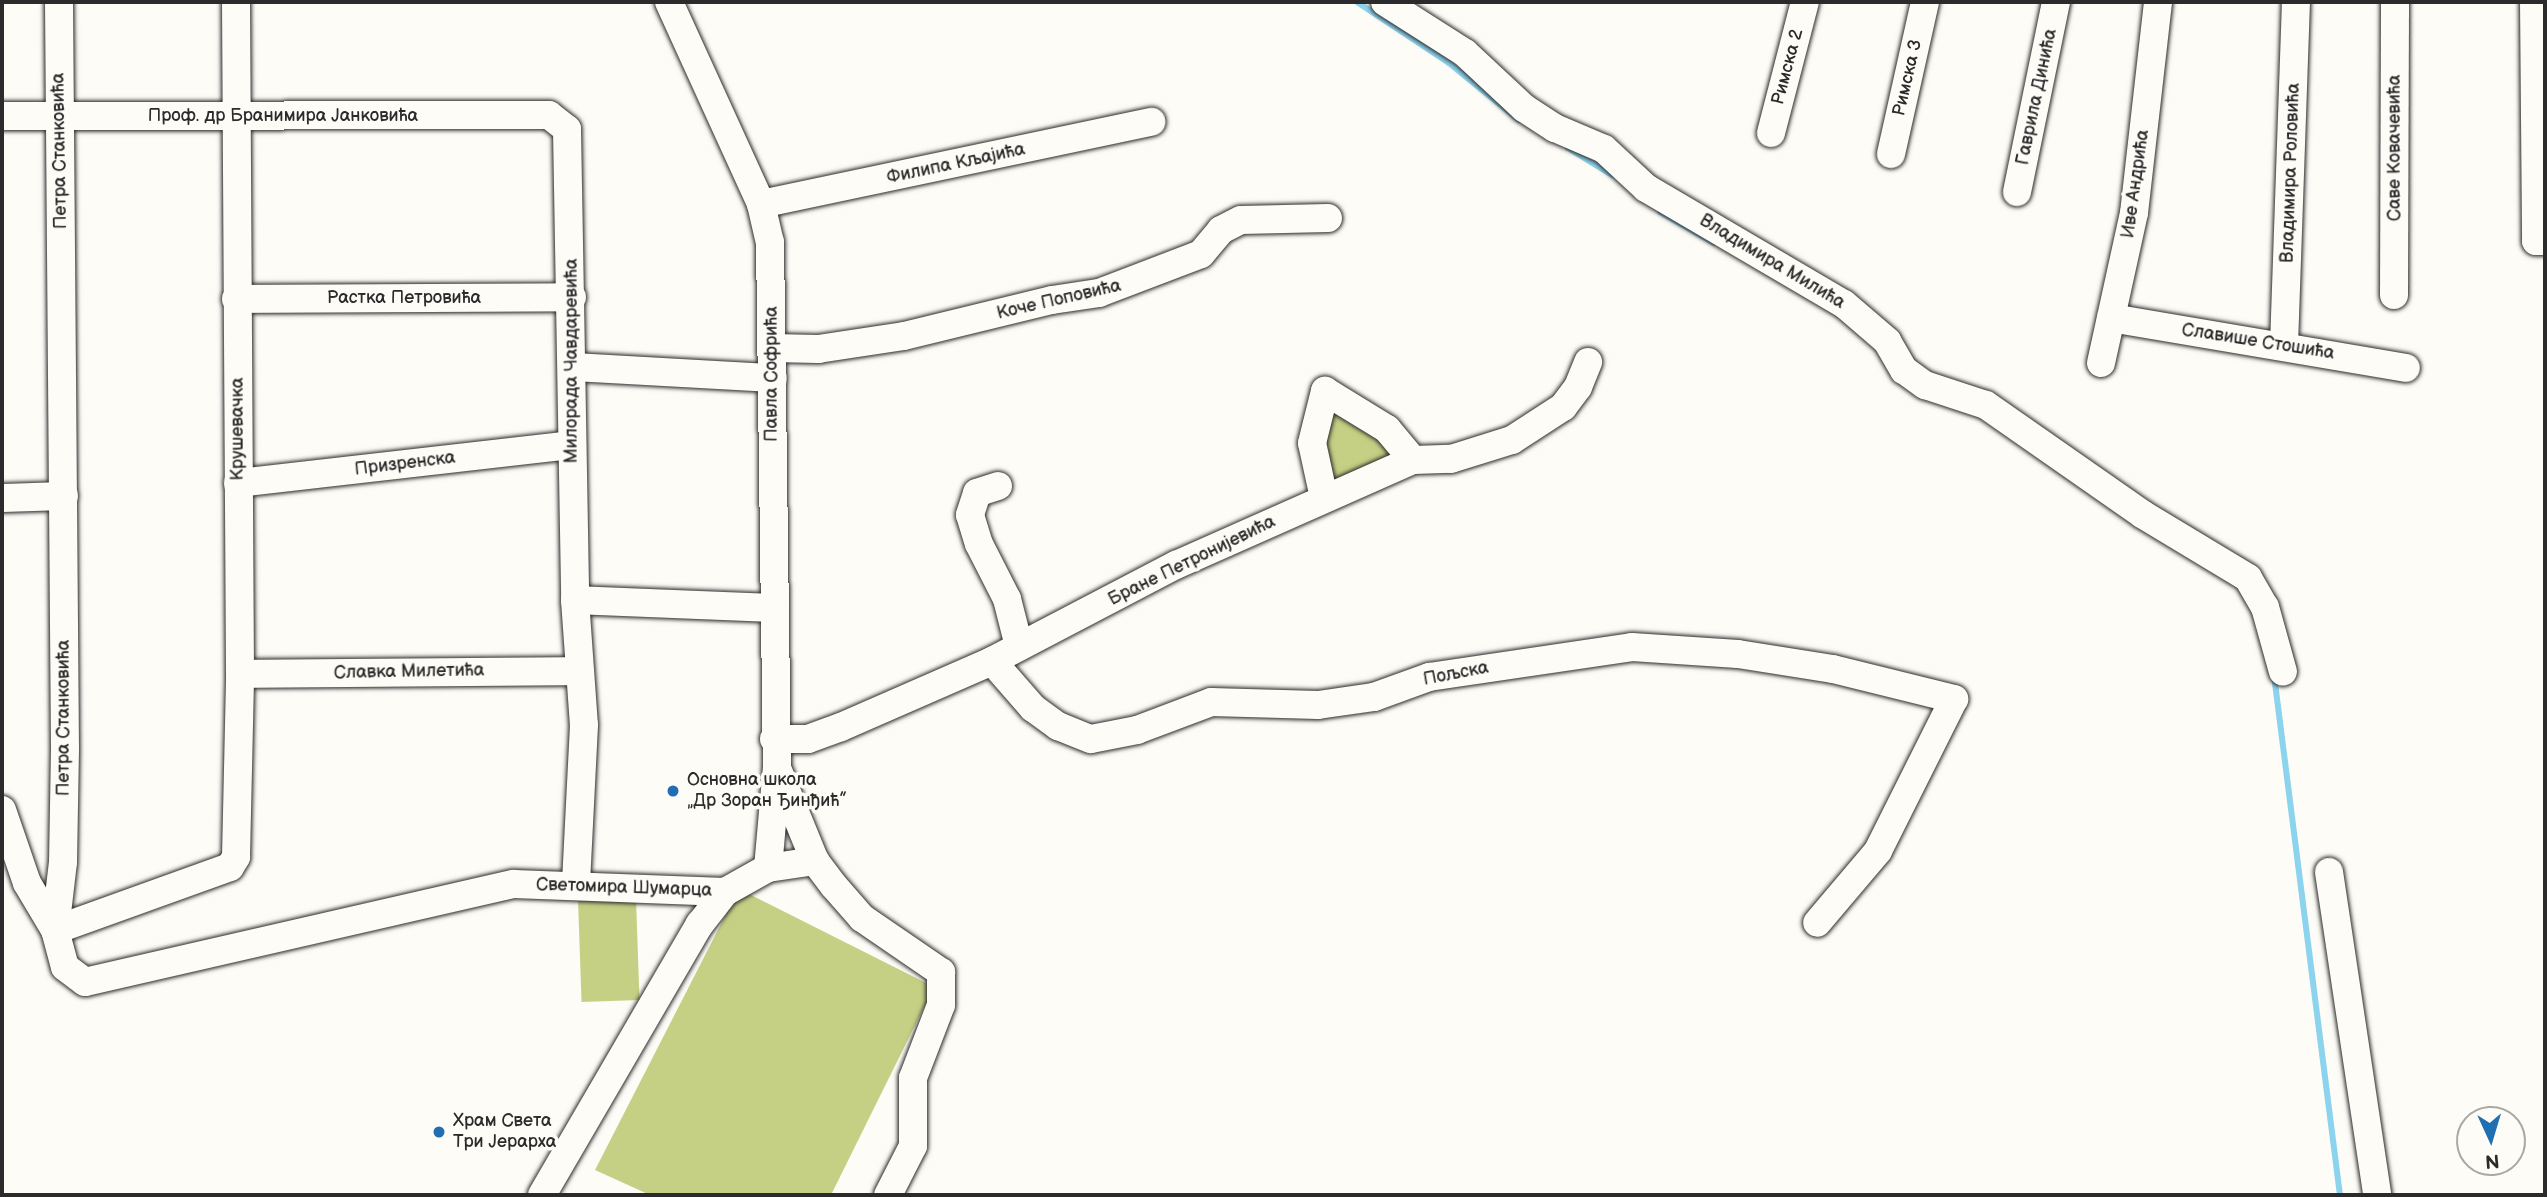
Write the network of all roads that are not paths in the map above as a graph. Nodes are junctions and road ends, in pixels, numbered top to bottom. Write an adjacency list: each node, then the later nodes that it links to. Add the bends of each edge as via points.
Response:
1 (59, 2): 15 (street, Петра Станковића)
2 (236, 2): 13 (street, Крушевачка)
3 (668, 2): 21 (street, Павла Софрића)
4 (1385, 2): 47 (street, Владимира Милића, via 1465,53 1524,108 1555,128 1604,149 1646,188 1844,304 1887,341 1904,370 1925,385 1986,405 2142,514 2248,578 2262,599)
5 (1805, 2): 18 (street, Римска 2)
6 (1926, 2): 19 (street, Римска 3)
7 (2056, 2): 20 (street, Гаврила Динића)
8 (2158, 2): 27 (street, Иве Андрића, via 2134,213)
9 (2296, 2): 28 (street, Владимира Роловића)
10 (2395, 2): 24 (street, Саве Ковачевића)
11 (2535, 2): 12 (street)
12 (2541, 114): 23 (street)
13 (233, 115): 15 (street, Проф. др Бранимира Јанковића); 17 (street, Проф. др Бранимира Јанковића, via 549,115); 26 (street, Крушевачка)
14 (2, 116): 15 (street, Проф. др Бранимира Јанковића)
15 (59, 116): 39 (street, Петра Станковића)
16 (1151, 122): 21 (street, Филипа Кљајића)
17 (562, 123): 25 (street, Милорада Чавдаревића, via 569,135)
18 (1771, 133)
19 (1891, 154)
20 (2017, 192)
21 (761, 204): 29 (street, Павла Софрића, via 770,242)
22 (1328, 218): 29 (street, Коче Поповића, via 1241,220 1221,230 1202,254 1099,293 904,336 818,349)
23 (2541, 241)
24 (2394, 295)
25 (572, 298): 26 (street, Растка Петровића); 32 (street, Милорада Чавдаревића)
26 (236, 299): 37 (street, Крушевачка)
27 (2111, 318): 28 (street, Славише Стошића); 31 (street, Иве Андрића)
28 (2284, 345): 33 (street, Славише Стошића)
29 (773, 348): 34 (street, Павла Софрића)
30 (1588, 362): 36 (street, Бране Петронијевића, via 1571,398 1529,431 1474,453)
31 (2101, 363)
32 (574, 367): 34 (street); 35 (street, Милорада Чавдаревића)
33 (2406, 368)
34 (773, 378): 43 (street, Павла Софрића)
35 (572, 445): 37 (street, Призренска); 42 (street, Милорада Чавдаревића)
36 (1413, 460): 41 (street, Бране Петронијевића); 41 (street, via 1387,429 1325,391 1311,443)
37 (238, 484): 48 (street, Крушевачка)
38 (998, 486): 44 (street, via 977,493 970,515 1007,599)
39 (64, 496): 40 (street); 59 (street, Петра Станковића, via 64,837)
40 (2, 498)
41 (1324, 498): 44 (street, Бране Петронијевића, via 1175,565)
42 (575, 600): 43 (street); 46 (street, Милорада Чавдаревића)
43 (772, 608): 49 (street, Павла Софрића)
44 (1019, 646): 45 (street, Бране Петронијевића)
45 (992, 661): 49 (street, Бране Петронијевића, via 826,733 808,739); 58 (street, Пољска, via 1033,708 1058,726 1091,739 1137,730 1211,702 1329,703 1374,697 1429,677 1632,647 1738,654 1833,669 1954,699 1878,851)
46 (579, 671): 48 (street, Славка Милетића); 56 (street, Милорада Чавдаревића, via 583,804)
47 (2283, 671)
48 (240, 674): 59 (street, Крушевачка, via 236,857 230,867)
49 (774, 739): 50 (street, Павла Софрића)
50 (777, 768): 52 (street, Павла Софрића); 53 (street, Павла Софрића)
51 (2, 810): 59 (street, via 27,883)
52 (815, 861): 53 (street); 61 (street, Павла Софрића, via 862,918 941,972 941,1005 913,1078 913,1146)
53 (768, 868): 57 (street, Светомира Шумарца)
54 (2329, 872): 62 (street)
55 (514, 884): 56 (street, Светомира Шумарца); 59 (street, Петра Станковића, via 85,982 65,967)
56 (576, 884): 57 (street, Светомира Шумарца)
57 (726, 892): 60 (street, via 700,924)
58 (1817, 923)
59 (55, 930)
60 (541, 1195)
61 (888, 1195)
62 (2377, 1195)

